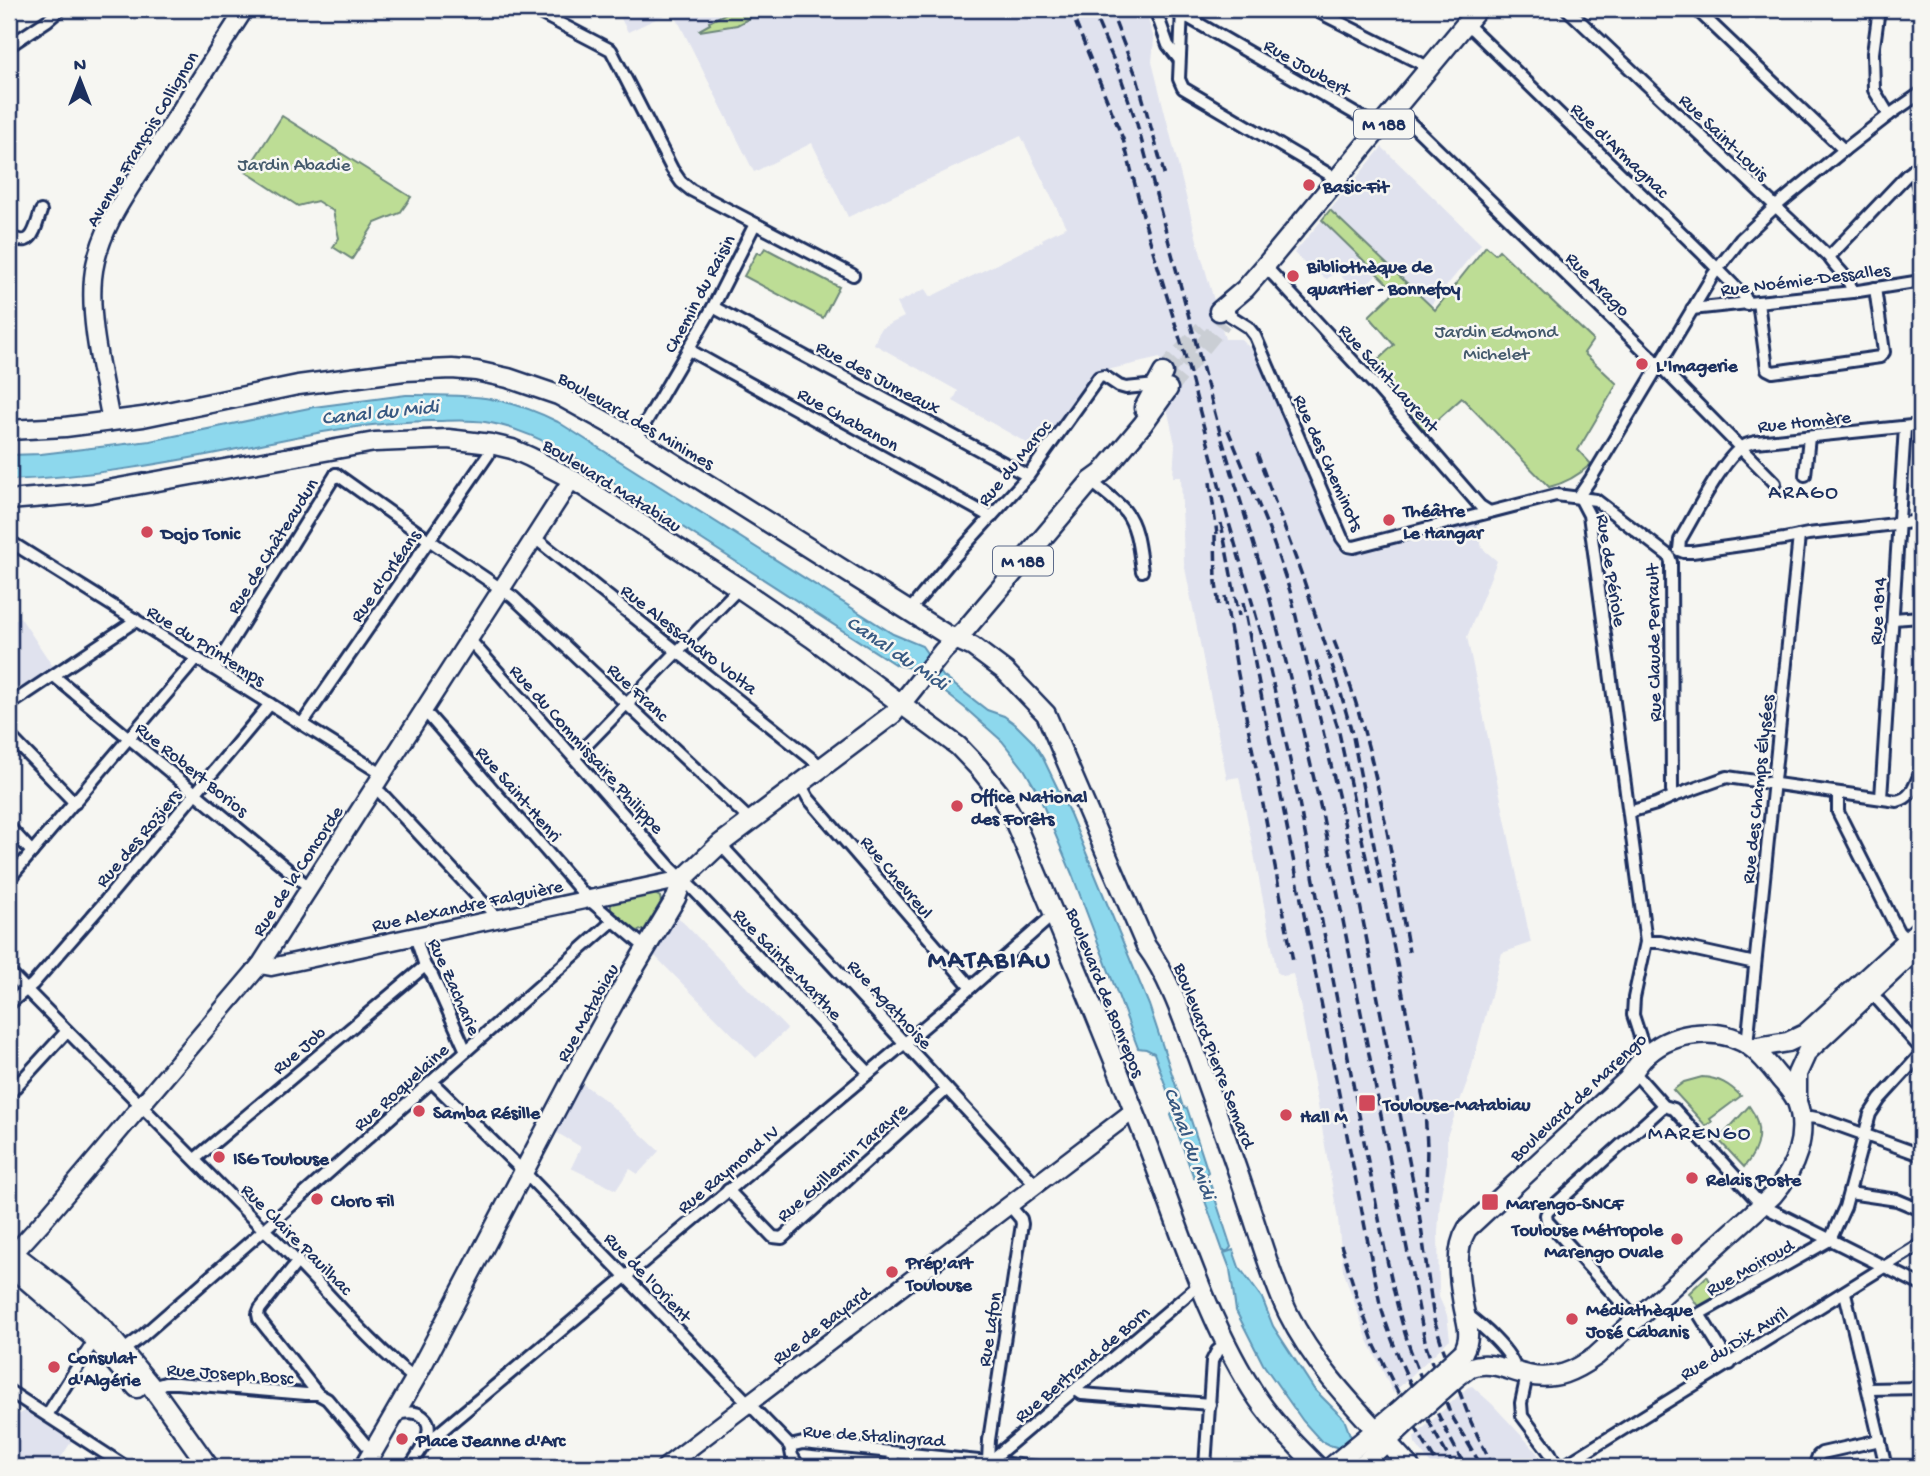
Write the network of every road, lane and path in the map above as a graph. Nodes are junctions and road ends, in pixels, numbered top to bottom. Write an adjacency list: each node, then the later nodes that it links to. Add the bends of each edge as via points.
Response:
1 (61, 9): 11 (street)
2 (246, 9): 40 (street, Avenue François Collignon, via 103,239 93,304)
3 (532, 9): 24 (street, Chemin du Raisin, via 611,50 676,176 691,190)
4 (1155, 9): 12 (street, via 1168,45)
5 (1313, 9): 13 (street)
6 (1567, 9): 22 (street, Rue Saint-Louis)
7 (1696, 9): 18 (street)
8 (1880, 9): 16 (street, via 1873,53 1874,90)
9 (1181, 13): 12 (street); 17 (street, Rue Joubert)
10 (1474, 13): 13 (main road, M 188); 28 (street, Rue d'Armagnac)
11 (9, 46)
12 (1179, 58): 20 (street, via 1178,79 1187,92)
13 (1430, 68): 15 (main road, M 188)
14 (1921, 93): 16 (street, Rue de Périole)
15 (1396, 109): 17 (main road, M 188); 38 (street, Rue Arago)
16 (1889, 115): 18 (street, Rue de Périole)
17 (1380, 128): 20 (main road, M 188)
18 (1844, 150): 22 (street, Rue de Périole)
19 (1918, 167): 21 (street); 26 (street)
20 (1336, 179): 27 (main road, M 188)
21 (1921, 198)
22 (1774, 207): 26 (street, Rue Saint-Louis); 28 (street, Rue de Périole)
23 (41, 211): 25 (street, via 25,242)
24 (755, 224): 29 (street); 34 (street, Chemin du Raisin)
25 (9, 236)
26 (1829, 257): 32 (street, Rue Saint-Louis)
27 (1265, 266): 35 (main road, M 188); 57 (street, Rue Saint-Laurent)
28 (1718, 269): 33 (street, Rue d'Armagnac); 36 (street, Rue de Périole)
29 (853, 275)
30 (1921, 281): 31 (street, Rue Noémie-Dessalles)
31 (1875, 288): 32 (street, Rue Noémie-Dessalles); 33 (street, via 1884,352 1880,357 1773,372 1767,369)
32 (1853, 292): 33 (street, Rue Noémie-Dessalles)
33 (1753, 303): 36 (street, Rue Noémie-Dessalles)
34 (713, 307): 37 (street, Chemin du Raisin); 51 (street, Rue des Jumeaux)
35 (1230, 307): 57 (street, Rue des Cheminots, via 1255,336 1348,547)
36 (1692, 309): 38 (street, Rue de Périole)
37 (689, 350): 45 (street, Chemin du Raisin); 58 (street, Rue Chabanon)
38 (1659, 365): 48 (street, Rue Arago); 55 (street, Rue de Périole)
39 (1162, 382): 51 (street, Rue du Maroc, via 1126,388 1099,377); 53 (main road, M 188, via 1143,424)
40 (110, 422): 43 (main road, Boulevard des Minimes); 45 (main road, Boulevard des Minimes, via 329,380 452,369 533,385)
41 (1921, 425): 42 (street, Rue Homère)
42 (1905, 427): 44 (street, Rue Homère); 60 (street, Rue 1814)
43 (9, 430)
44 (1809, 437): 48 (street, Rue Homère); 50 (street)
45 (636, 439): 69 (main road, Boulevard des Minimes)
46 (491, 444): 47 (main road, Boulevard Matabiau, via 416,439); 52 (main road, Boulevard Matabiau, via 530,457); 63 (street, Rue d'Orléans)
47 (344, 447): 49 (street, Rue de Châteaudun); 56 (main road, Boulevard Matabiau, via 91,493)
48 (1740, 448): 54 (street, Rue Arago); 65 (street, Rue Homère)
49 (336, 474): 63 (street, Rue Franc); 77 (street, Rue de Châteaudun)
50 (1805, 475)
51 (1028, 476): 58 (street, Rue du Maroc)
52 (572, 479): 62 (street, Rue de la Concorde); 67 (main road, Boulevard Matabiau)
53 (1091, 481): 66 (street, via 1130,519); 74 (main road, M 188)
54 (1775, 484)
55 (1579, 496): 57 (street, Rue des Cheminots, via 1556,495); 65 (street, Rue Claude Perrault, via 1596,500); 98 (street, Rue de Périole, via 1588,515)
56 (9, 500)
57 (1488, 511)
58 (991, 517): 69 (street, Rue du Maroc)
59 (1921, 521): 60 (street)
60 (1899, 524): 61 (street); 72 (street, Rue 1814)
61 (1799, 537): 65 (street); 91 (street, Rue des Champs Élysées)
62 (535, 538): 68 (street, Rue de la Concorde); 75 (street, Rue Alessandro Volta)
63 (429, 540): 68 (street, Rue Franc); 84 (street, Rue d'Orléans)
64 (10, 543): 71 (street, Rue du Printemps)
65 (1674, 553): 95 (street, Rue Claude Perrault)
66 (1142, 571)
67 (739, 588): 75 (street); 81 (main road, Boulevard Matabiau)
68 (501, 589): 73 (street, Rue de la Concorde); 80 (street, Rue Franc)
69 (909, 611): 74 (main road, Boulevard des Minimes)
70 (1921, 617): 72 (street)
71 (135, 619): 76 (street, Rue du Printemps); 78 (street)
72 (1893, 619): 96 (street, Rue 1814)
73 (469, 639): 83 (street, Rue de la Concorde); 87 (street, Rue du Commissaire Philippe)
74 (949, 645): 81 (main road, Rue Matabiau); 178 (main road, Boulevard Pierre Semard, via 973,647 1005,671 1046,713 1146,946 1182,1018 1289,1314)
75 (678, 651): 80 (street); 88 (street, Rue Alessandro Volta)
76 (197, 658): 77 (street, Rue du Printemps); 86 (street)
77 (214, 669): 79 (street, Rue du Printemps)
78 (54, 676): 82 (street); 86 (street, Rue Robert Borios)
79 (270, 704): 84 (street, Rue du Printemps); 93 (street, Rue des Roziers)
80 (627, 704): 87 (street); 99 (street, Rue Franc)
81 (901, 704): 88 (main road, Rue Matabiau); 107 (main road, Boulevard de Bonrepos, via 958,746 999,793)
82 (9, 705)
83 (423, 713): 90 (street, Rue de la Concorde); 106 (street, Rue Saint-Henri)
84 (302, 724): 90 (street, Rue du Printemps)
85 (9, 735): 97 (street)
86 (130, 738): 93 (street, Rue Robert Borios); 97 (street)
87 (574, 758): 104 (street, Rue du Commissaire Philippe)
88 (823, 768): 92 (main road, Rue Matabiau)
89 (1921, 771): 96 (street, via 1907,797 1896,801)
90 (378, 781): 105 (street, Rue de la Concorde); 108 (street, Rue du Printemps, via 381,793)
91 (1773, 783): 94 (street); 95 (street, via 1727,777); 115 (street, Rue des Champs Élysées)
92 (801, 785): 99 (main road, Rue Matabiau); 119 (street, Rue Chevreul)
93 (197, 793): 105 (street, Rue Robert Borios); 120 (street, Rue des Roziers)
94 (1838, 793): 96 (street); 114 (street, via 1838,812 1898,931)
95 (1674, 796): 98 (street)
96 (1881, 798)
97 (75, 803): 102 (street)
98 (1629, 812): 112 (street, Rue de Périole)
99 (751, 821): 101 (main road, Rue Matabiau)
100 (9, 827): 102 (street)
101 (720, 844): 104 (main road, Rue Matabiau); 124 (street, Rue Agathoise)
102 (32, 852): 103 (street)
103 (9, 878)
104 (683, 879): 106 (street, Rue Alexandre Falguière); 113 (main road, Rue Matabiau); 130 (street, Rue Sainte-Marthe)
105 (310, 888): 116 (street, Rue de la Concorde)
106 (588, 899): 108 (street, Rue Alexandre Falguière); 109 (street, Rue Saint-Henri)
107 (1053, 915): 119 (street, Rue Raymond IV); 137 (main road, Boulevard de Bonrepos)
108 (496, 919): 111 (street, Rue Alexandre Falguière)
109 (613, 921): 113 (street, Rue Saint-Henri); 126 (street, Rue Roquelaine)
110 (1921, 928): 114 (main road)
111 (415, 936): 116 (street, Rue Alexandre Falguière, via 271,967); 117 (street, Rue Zacharie)
112 (1646, 942): 115 (street); 128 (street, Rue de Périole, via 1633,1015)
113 (648, 947): 142 (main road, Rue Matabiau)
114 (1915, 951): 121 (main road); 125 (main road, via 1805,1034 1788,1042)
115 (1755, 963): 125 (street, Rue des Champs Élysées)
116 (260, 965): 135 (street, Rue de la Concorde)
117 (425, 966): 126 (street, Rue Zacharie); 141 (street, Rue Job)
118 (9, 972): 120 (street, Rue Claire Pauilhac)
119 (971, 987): 124 (street, Rue Raymond IV)
120 (26, 989): 122 (street, Rue des Roziers); 123 (street, Rue Claire Pauilhac)
121 (1871, 992): 127 (street); 134 (main road, via 1807,1052 1797,1074)
122 (9, 1004)
123 (67, 1031): 133 (street); 135 (street, Rue Claire Pauilhac)
124 (904, 1042): 130 (street, Rue Raymond IV); 132 (street, Rue Agathoise)
125 (1750, 1047): 128 (main road, Boulevard de Marengo, via 1719,1035 1692,1034); 134 (main road)
126 (466, 1051): 131 (street, Rue Roquelaine)
127 (1921, 1051): 139 (street, via 1880,1099)
128 (1646, 1055): 129 (main road, Boulevard de Marengo)
129 (1634, 1072): 136 (street); 159 (main road, Boulevard de Marengo, via 1467,1229 1459,1262)
130 (869, 1073): 144 (street, Rue Raymond IV)
131 (432, 1082): 142 (street, Rue de l'Orient); 149 (street, Rue Roquelaine)
132 (947, 1089): 143 (street, Rue Agathoise); 144 (street, Rue Guillemin Tarayre, via 782,1238 773,1237)
133 (9, 1094)
134 (1797, 1101): 138 (main road)
135 (141, 1106): 141 (street, Rue Claire Pauilhac); 152 (street, Rue de la Concorde)
136 (1664, 1106): 146 (street, via 1674,1109); 160 (street, via 1546,1215)
137 (1133, 1111): 143 (street, Rue de Bayard); 156 (main road, Boulevard de Bonrepos)
138 (1800, 1121): 139 (street, via 1821,1119); 146 (main road, via 1800,1145 1791,1171)
139 (1864, 1135): 140 (street); 145 (street)
140 (1921, 1155)
141 (195, 1159): 149 (street, Rue Claire Pauilhac)
142 (524, 1172): 155 (street, Rue de l'Orient); 167 (main road, Rue Matabiau)
143 (1036, 1185): 147 (street, Rue de Bayard)
144 (729, 1190): 155 (street, Rue Raymond IV)
145 (1849, 1193): 148 (street, via 1897,1200); 150 (street)
146 (1764, 1204): 150 (street); 160 (main road)
147 (1010, 1206): 174 (street, Rue de Bayard); 184 (street, Rue Lafon, via 1022,1224)
148 (1921, 1210)
149 (264, 1230): 153 (street, Rue Claire Pauilhac); 163 (street, Rue Roquelaine)
150 (1830, 1240): 154 (street); 165 (street, Rue Moiroud, via 1699,1314)
151 (1921, 1244): 154 (street, Rue du Dix Avril)
152 (10, 1255): 161 (main road); 163 (main road, via 68,1296 104,1329)
153 (298, 1261): 167 (street, Rue Claire Pauilhac); 173 (street, via 258,1314)
154 (1885, 1267): 157 (street); 158 (street, Rue du Dix Avril)
155 (626, 1276): 174 (street, Rue de l'Orient); 181 (street, Rue Raymond IV)
156 (1200, 1284): 162 (main road, Boulevard de Bonrepos); 171 (street, Rue Bertrand de Born)
157 (1921, 1285)
158 (1845, 1293): 165 (street, Rue du Dix Avril); 169 (street)
159 (1465, 1313): 164 (main road, Boulevard de Marengo); 166 (street, via 1482,1325)
160 (1637, 1320): 166 (main road, via 1577,1369 1548,1377)
161 (92, 1343): 163 (main road); 176 (street)
162 (1226, 1344): 175 (street, via 1212,1361); 195 (main road, Boulevard de Bonrepos, via 1259,1402)
163 (118, 1354): 170 (main road)
164 (1466, 1360): 166 (main road); 178 (main road, bridge, via 1455,1377)
165 (1730, 1364): 198 (street, Rue du Dix Avril)
166 (1521, 1373): 198 (street, via 1522,1416)
167 (415, 1378): 177 (main road, Rue Matabiau)
168 (1921, 1388): 169 (street)
169 (1868, 1389): 179 (street)
170 (146, 1390): 173 (street, Rue Joseph Bosc, via 165,1383); 187 (main road); 188 (main road)
171 (1076, 1390): 175 (street); 184 (street, Rue Bertrand de Born)
172 (9, 1391): 176 (street)
173 (318, 1394): 183 (street, via 327,1399)
174 (749, 1404): 180 (street, Rue de l'Orient); 190 (street, Rue de Bayard)
175 (1210, 1404): 194 (street)
176 (47, 1415): 186 (street)
177 (394, 1415): 181 (street, via 410,1412 425,1418 430,1428); 183 (main road)
178 (1376, 1440): 185 (main road); 196 (main road); 197 (main road, Boulevard Pierre Semard)
179 (1880, 1440): 199 (street, via 1822,1453); 200 (street)
180 (790, 1446): 182 (street, Rue de Stalingrad); 191 (street)
181 (422, 1447): 189 (street)
182 (894, 1453): 184 (street, Rue de Stalingrad); 192 (street)
183 (368, 1460)
184 (985, 1464): 193 (street, Rue de Stalingrad)
185 (1335, 1465)
186 (126, 1467)
187 (197, 1467)
188 (209, 1467)
189 (410, 1467)
190 (665, 1467)
191 (799, 1467)
192 (890, 1467)
193 (1038, 1467)
194 (1205, 1467)
195 (1318, 1467)
196 (1360, 1467)
197 (1410, 1467)
198 (1559, 1467)
199 (1814, 1467)
200 (1886, 1467)

